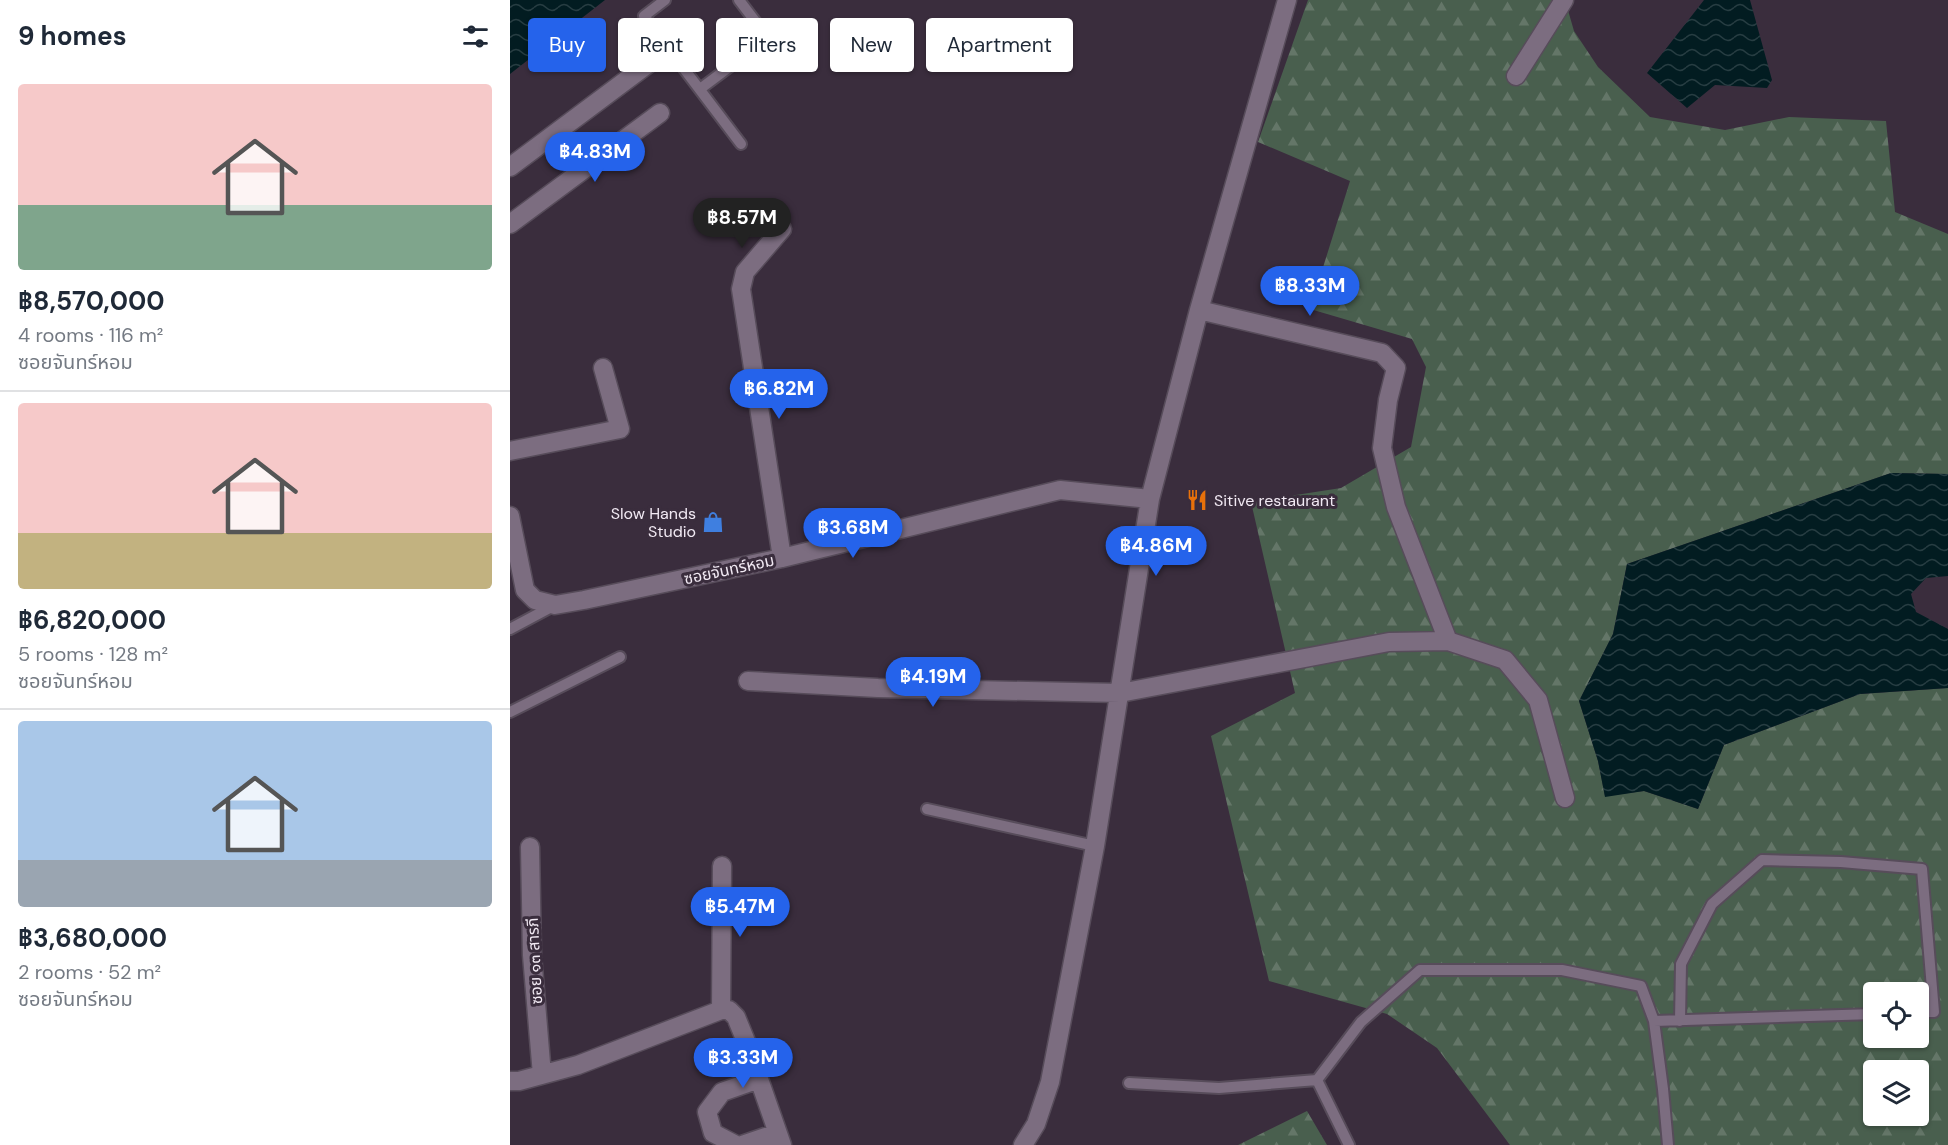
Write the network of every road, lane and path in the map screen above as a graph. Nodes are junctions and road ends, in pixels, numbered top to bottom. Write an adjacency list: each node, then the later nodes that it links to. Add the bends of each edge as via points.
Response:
1 (665, 0): 5 (lane)
2 (739, 0): 9 (lane, via 768,38)
3 (1287, 0): 15 (street)
4 (1564, 0): 8 (street)
5 (645, 18)
6 (637, 72): 12 (street)
7 (686, 72): 9 (lane)
8 (1516, 76)
9 (700, 89): 11 (lane)
10 (660, 113): 13 (street)
11 (741, 144)
12 (510, 167)
13 (510, 224)
14 (782, 229): 20 (street, via 745,272 741,289)
15 (1199, 310): 18 (street); 23 (street, via 1382,353 1396,368 1382,448 1396,507)
16 (603, 368): 17 (street, via 620,429)
17 (510, 452)
18 (1150, 499): 20 (street, ซอยจันทร์หอม, via 1060,490); 26 (street)
19 (510, 516): 21 (street, via 525,590 536,600)
20 (782, 558): 21 (street, ซอยจันทร์หอม)
21 (555, 605): 22 (lane)
22 (510, 629)
23 (1448, 641): 26 (street, via 1389,642); 28 (street, via 1505,660 1538,700)
24 (620, 657): 27 (lane)
25 (748, 681): 26 (street)
26 (1120, 693): 30 (street)
27 (510, 712)
28 (1565, 798)
29 (927, 809): 30 (lane)
30 (1095, 846): 46 (street, via 1050,1082 1036,1124)
31 (530, 847): 38 (street, ซอย ๑๓ สารภี, via 532,955)
32 (722, 866): 33 (street)
33 (722, 1010): 38 (street); 39 (street, via 729,1010 736,1017)
34 (1929, 1012): 37 (lane, via 1934,1012 1922,869 1762,860 1712,904 1681,964)
35 (1863, 1014): 37 (lane)
36 (1654, 1021): 37 (lane); 40 (lane, via 1641,986 1562,970 1420,970 1361,1022); 48 (lane)
37 (1680, 1021)
38 (542, 1075): 41 (street)
39 (759, 1079): 43 (street); 44 (street, via 722,1092 707,1112 713,1133)
40 (1317, 1080): 42 (lane, via 1220,1088); 47 (lane)
41 (510, 1082)
42 (1129, 1083)
43 (779, 1139): 45 (street)
44 (736, 1145)
45 (742, 1145)
46 (1023, 1145)
47 (1349, 1145)
48 (1668, 1145)

